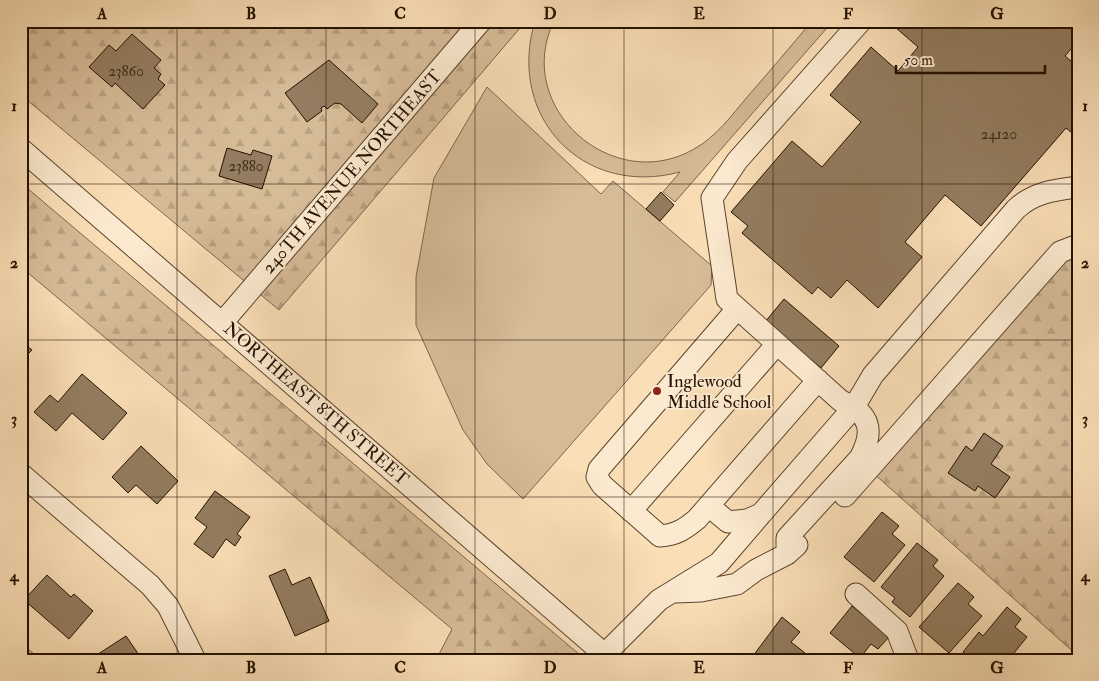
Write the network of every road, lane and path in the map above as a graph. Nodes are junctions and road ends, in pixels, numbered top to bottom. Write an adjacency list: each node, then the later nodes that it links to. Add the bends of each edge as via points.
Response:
1 (481, 21): 7 (street, 240TH AVENUE NORTHEAST)
2 (861, 21): 6 (street, via 737,161 712,198 726,299)
3 (21, 149): 7 (street, NORTHEAST 8TH STREET)
4 (1078, 187): 10 (street, via 1045,192 1016,209 873,374)
5 (1078, 245): 16 (street, via 1060,252 882,457)
6 (737, 309): 8 (street); 13 (street, via 599,469 597,477 602,485)
7 (222, 323): 20 (street, NORTHEAST 8TH STREET)
8 (777, 344): 9 (street); 13 (street)
9 (818, 380): 10 (street, via 842,401); 12 (street)
10 (854, 406): 14 (street); 16 (street, via 864,414 868,423 865,448 787,538)
11 (21, 474): 21 (street, via 150,585 168,606)
12 (709, 506): 13 (street, via 697,519 673,535 660,536); 14 (street, via 728,522 747,520)
13 (631, 511)
14 (761, 514): 15 (street)
15 (740, 540): 17 (street, via 744,557); 18 (street, via 719,563)
16 (787, 554): 17 (street)
17 (756, 570): 18 (street, via 737,584)
18 (675, 592): 20 (street, via 659,600)
19 (856, 594): 22 (street, via 897,631)
20 (605, 658)
21 (195, 660)
22 (908, 660)

